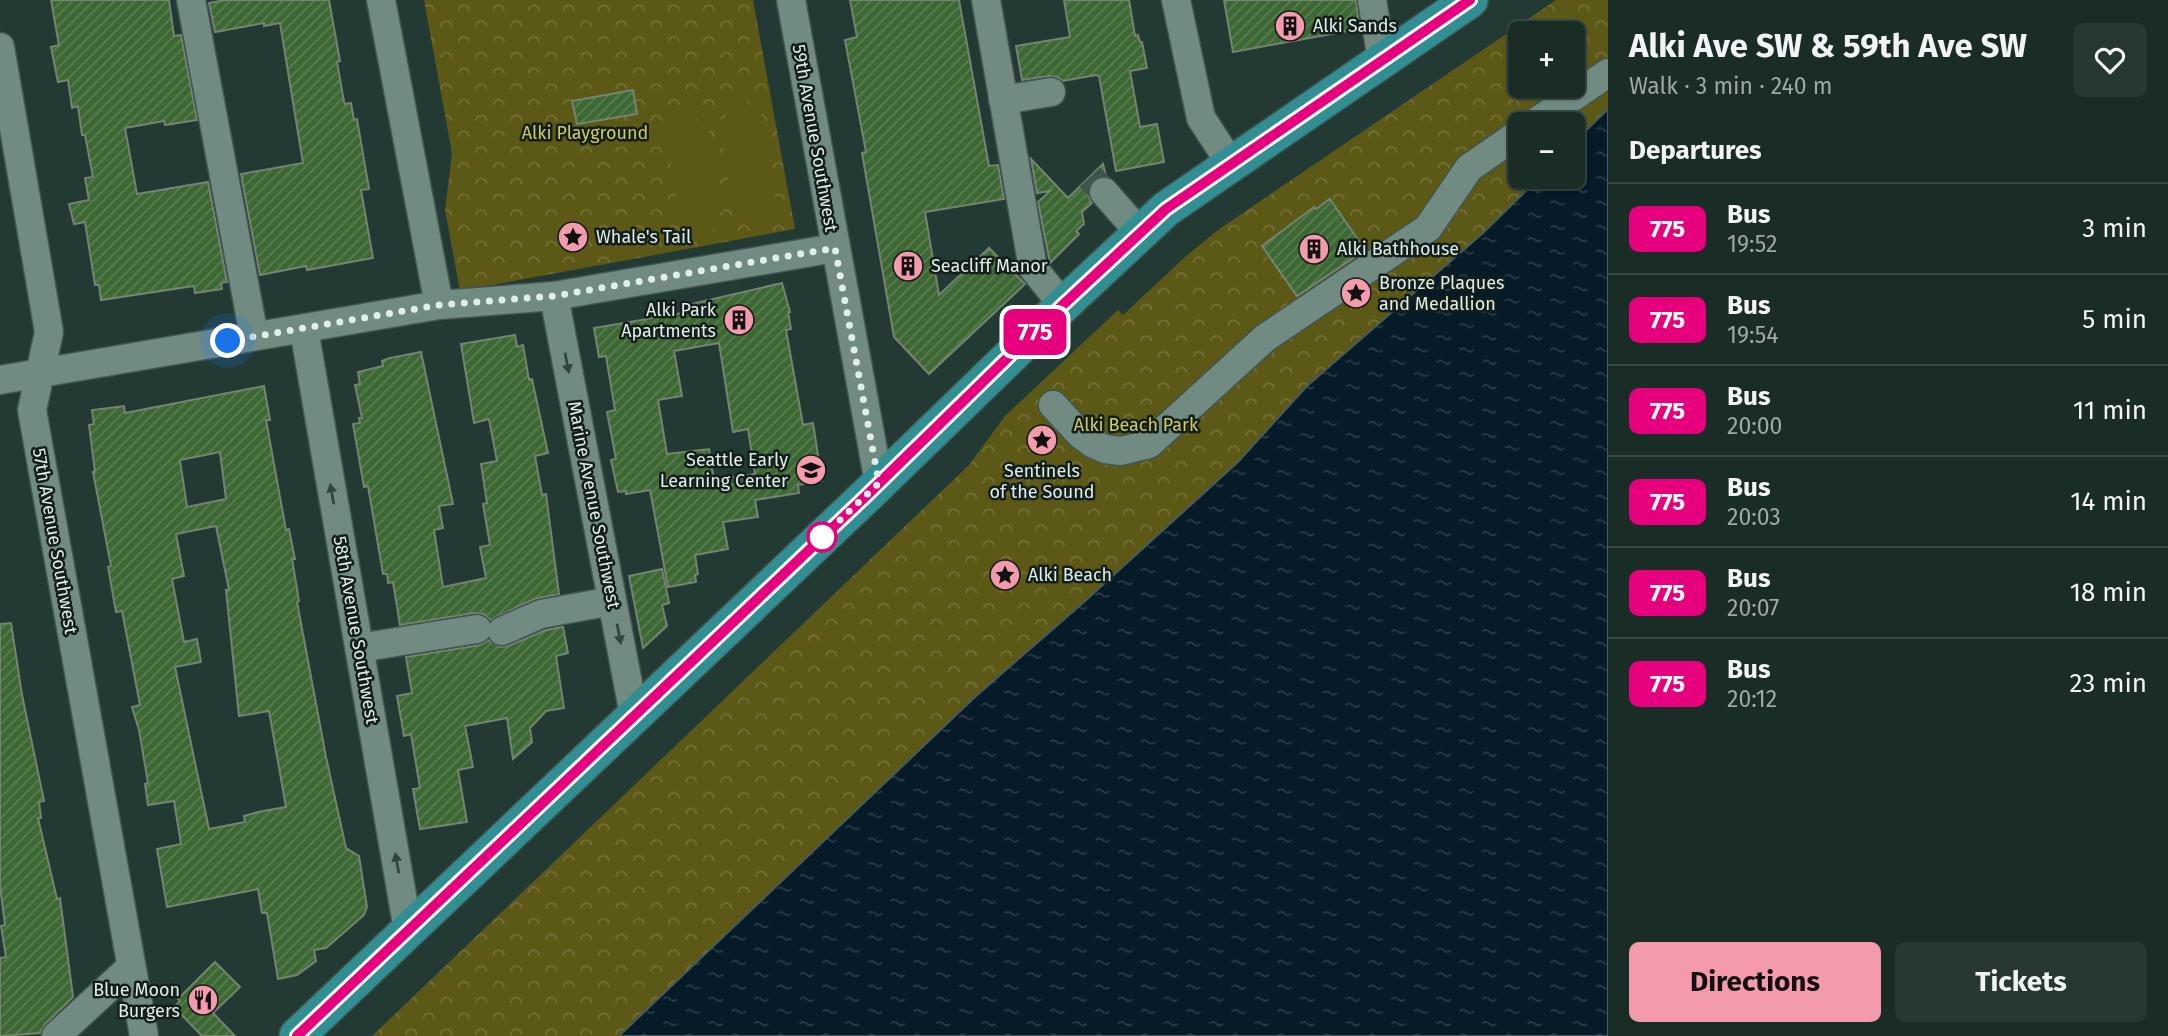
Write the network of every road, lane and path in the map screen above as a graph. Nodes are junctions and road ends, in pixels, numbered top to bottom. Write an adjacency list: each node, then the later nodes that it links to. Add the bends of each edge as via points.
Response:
1 (191, 0): 23 (street)
2 (381, 0): 20 (street)
3 (791, 0): 18 (street, 59th Avenue Southwest)
4 (1176, 0): 15 (street, via 1201,118)
5 (1372, 0): 9 (street)
6 (1470, 0): 9 (main road)
7 (994, 16): 12 (street)
8 (0, 47): 24 (street, 57th Avenue Southwest, via 49,332)
9 (1382, 60): 15 (main road)
10 (1608, 73): 13 (street)
11 (1051, 92): 12 (street)
12 (1003, 100): 21 (street, via 1033,268)
13 (1551, 112)
14 (1508, 141): 26 (street, via 1469,168 1428,228 1265,338 1149,444 1121,451 1105,449 1086,438)
15 (1231, 164): 17 (main road)
16 (1104, 192): 17 (street)
17 (1140, 233): 21 (main road)
18 (835, 248): 19 (street); 27 (street, 59th Avenue Southwest)
19 (554, 296): 20 (street); 28 (street, Marine Avenue Southwest, one-way to 28)
20 (439, 305): 22 (street)
21 (1063, 305): 27 (main road)
22 (304, 329): 23 (street); 29 (street, 58th Avenue Southwest, one-way to 22)
23 (254, 336): 24 (street)
24 (41, 373): 25 (street); 32 (street, 57th Avenue Southwest, via 32,410)
25 (0, 380)
26 (1053, 405)
27 (879, 483): 30 (main road)
28 (612, 601): 29 (street, via 541,614 490,630); 30 (street, Marine Avenue Southwest, one-way to 30)
29 (359, 648): 31 (street, 58th Avenue Southwest, one-way to 29)
30 (634, 715): 31 (main road)
31 (408, 930): 35 (main road)
32 (131, 967): 33 (street); 34 (street, 57th Avenue Southwest)
33 (55, 1036)
34 (144, 1036)
35 (296, 1036)

